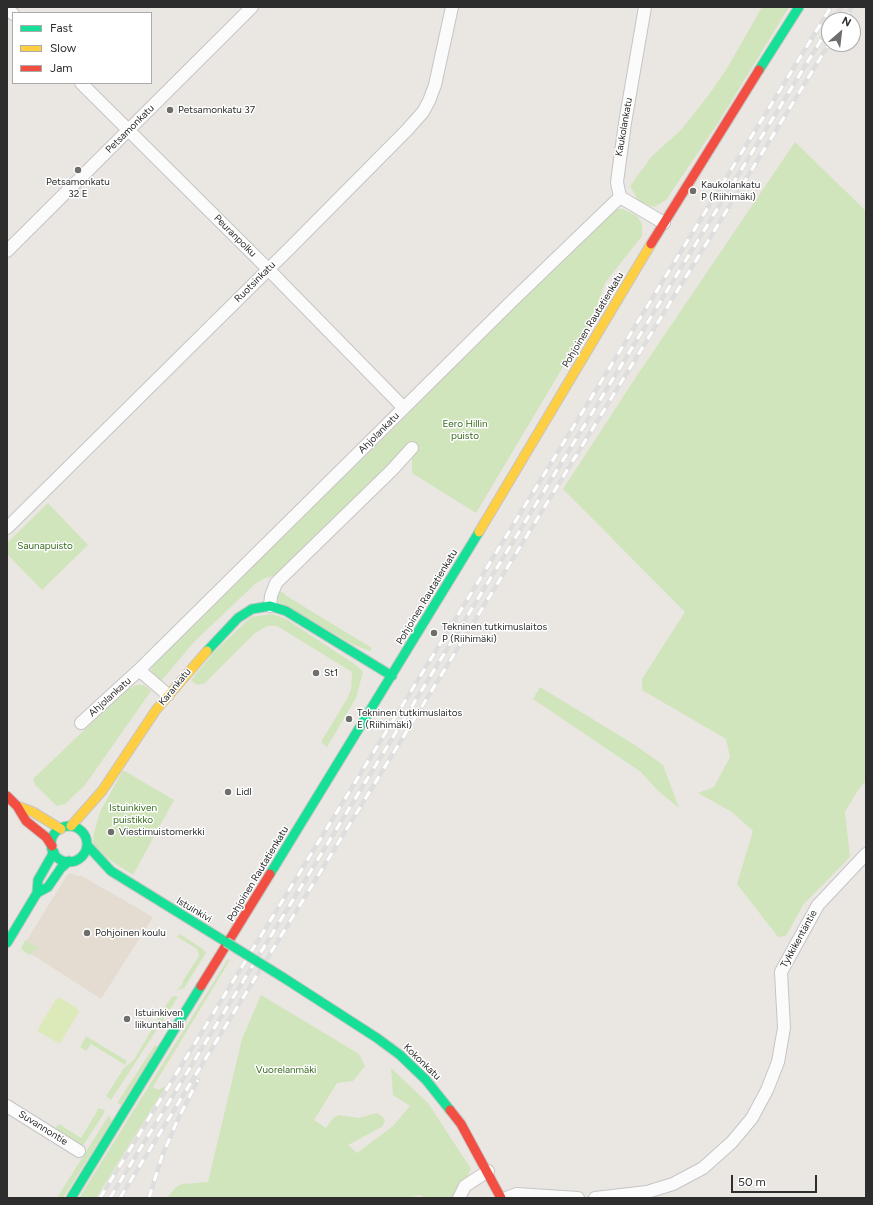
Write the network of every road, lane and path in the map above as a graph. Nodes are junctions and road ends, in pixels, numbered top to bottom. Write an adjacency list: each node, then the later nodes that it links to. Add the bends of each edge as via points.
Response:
1 (252, 7): 6 (street, Petsamonkatu)
2 (452, 7): 10 (street, Ruotsinkatu, via 435,85 423,112)
3 (645, 7): 7 (street, Kaukolankatu, via 618,165 617,182)
4 (799, 7): 8 (street, Pohjoinen Rautatienkatu)
5 (82, 84): 6 (street, Peuranpolku)
6 (129, 131): 9 (street, Petsamonkatu); 10 (street, Peuranpolku)
7 (620, 197): 8 (street); 11 (street, Ahjolankatu)
8 (664, 223): 16 (street, Pohjoinen Rautatienkatu)
9 (7, 251)
10 (268, 270): 11 (street, Peuranpolku); 13 (street, Ruotsinkatu)
11 (404, 408): 15 (street, Ahjolankatu)
12 (412, 448): 14 (street, via 276,583)
13 (7, 528)
14 (270, 606): 16 (street, Karankatu, via 286,611); 17 (street, Karankatu, via 252,608 238,618)
15 (139, 670): 17 (street, Ahjolankatu); 18 (street, Ahjolankatu)
16 (392, 676): 35 (street, Pohjoinen Rautatienkatu)
17 (168, 696): 19 (street, Karankatu)
18 (81, 723)
19 (102, 791): 22 (street, Karankatu); 24 (street, Karankatu)
20 (7, 796): 21 (street)
21 (17, 806): 23 (street); 25 (street, via 26,821 46,837)
22 (71, 826): 23 (street); 24 (street, via 82,831)
23 (61, 828): 25 (street, via 54,836)
24 (86, 841): 27 (street, via 86,850); 28 (street, Istuinkivi)
25 (53, 849): 27 (street, via 59,858); 29 (street, via 38,880)
26 (866, 854): 40 (street, Tykkikentäntie, via 818,905 780,972 784,1028 778,1062 752,1118 732,1142 703,1168 673,1184 647,1192)
27 (74, 860): 28 (street, Istuinkivi); 29 (street, via 61,868 48,887)
28 (111, 871): 31 (street, Istuinkivi, bridge)
29 (37, 894): 30 (street)
30 (7, 943)
31 (286, 979): 34 (street, Kokonkatu, via 377,1038 413,1067 442,1098 461,1124)
32 (7, 1106): 33 (street, Suvannontie)
33 (79, 1151)
34 (488, 1171): 36 (street, via 465,1186); 37 (street, Kokonkatu)
35 (71, 1198)
36 (459, 1198)
37 (501, 1198)
38 (506, 1198): 39 (street, via 517,1194)
39 (578, 1198)
40 (595, 1198)

